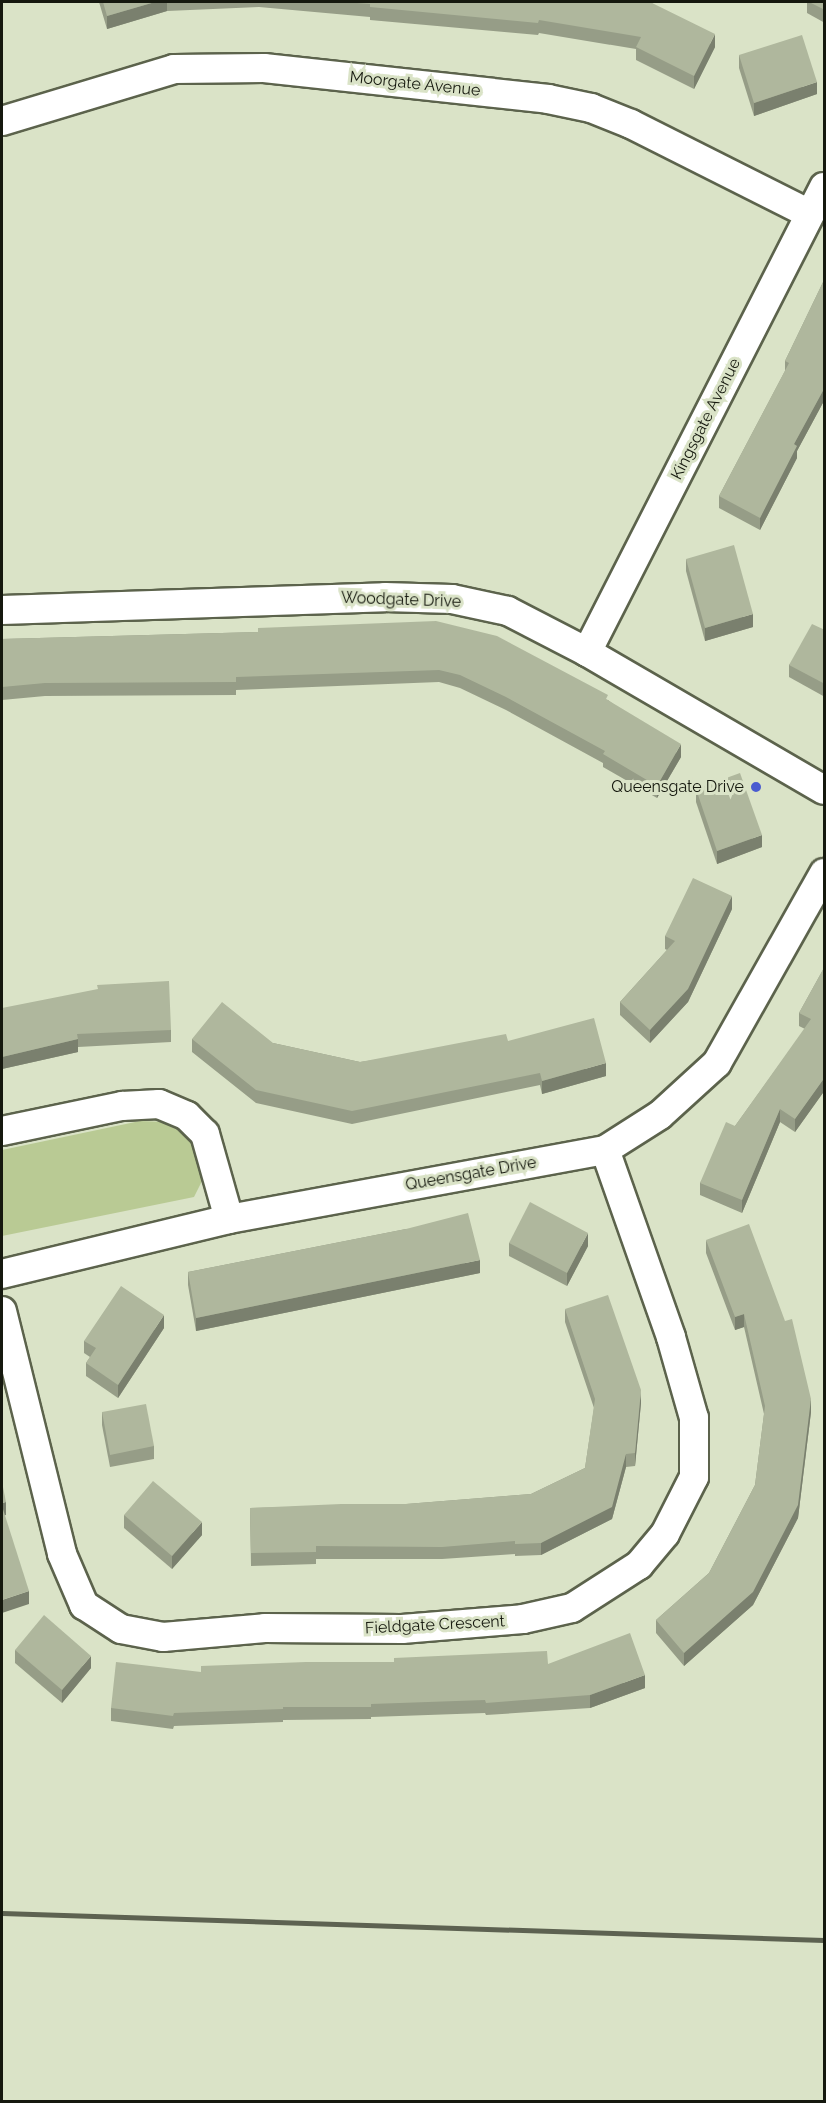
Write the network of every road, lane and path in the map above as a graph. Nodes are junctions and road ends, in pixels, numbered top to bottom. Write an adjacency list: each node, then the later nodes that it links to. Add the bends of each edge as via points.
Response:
1 (2, 121): 3 (street, Moorgate Avenue, via 174,69 264,68 548,99 591,108 631,124)
2 (825, 187): 3 (street, Kingsgate Avenue)
3 (810, 214): 5 (street, Kingsgate Avenue)
4 (2, 610): 5 (street, Woodgate Drive, via 452,598 508,611)
5 (587, 652): 6 (street, Woodgate Drive)
6 (825, 790)
7 (825, 873): 9 (street, Queensgate Drive, via 717,1063 660,1115)
8 (2, 1131): 10 (street, via 122,1106 159,1104 187,1116 205,1134)
9 (605, 1150): 10 (street, Queensgate Drive); 12 (street, Fieldgate Crescent, via 671,1337 694,1418 694,1477 665,1534 639,1565 572,1608 523,1619 402,1629 265,1628 163,1637 121,1629 84,1605 62,1554)
10 (229, 1219): 11 (street, Queensgate Drive)
11 (2, 1274)
12 (2, 1311)

